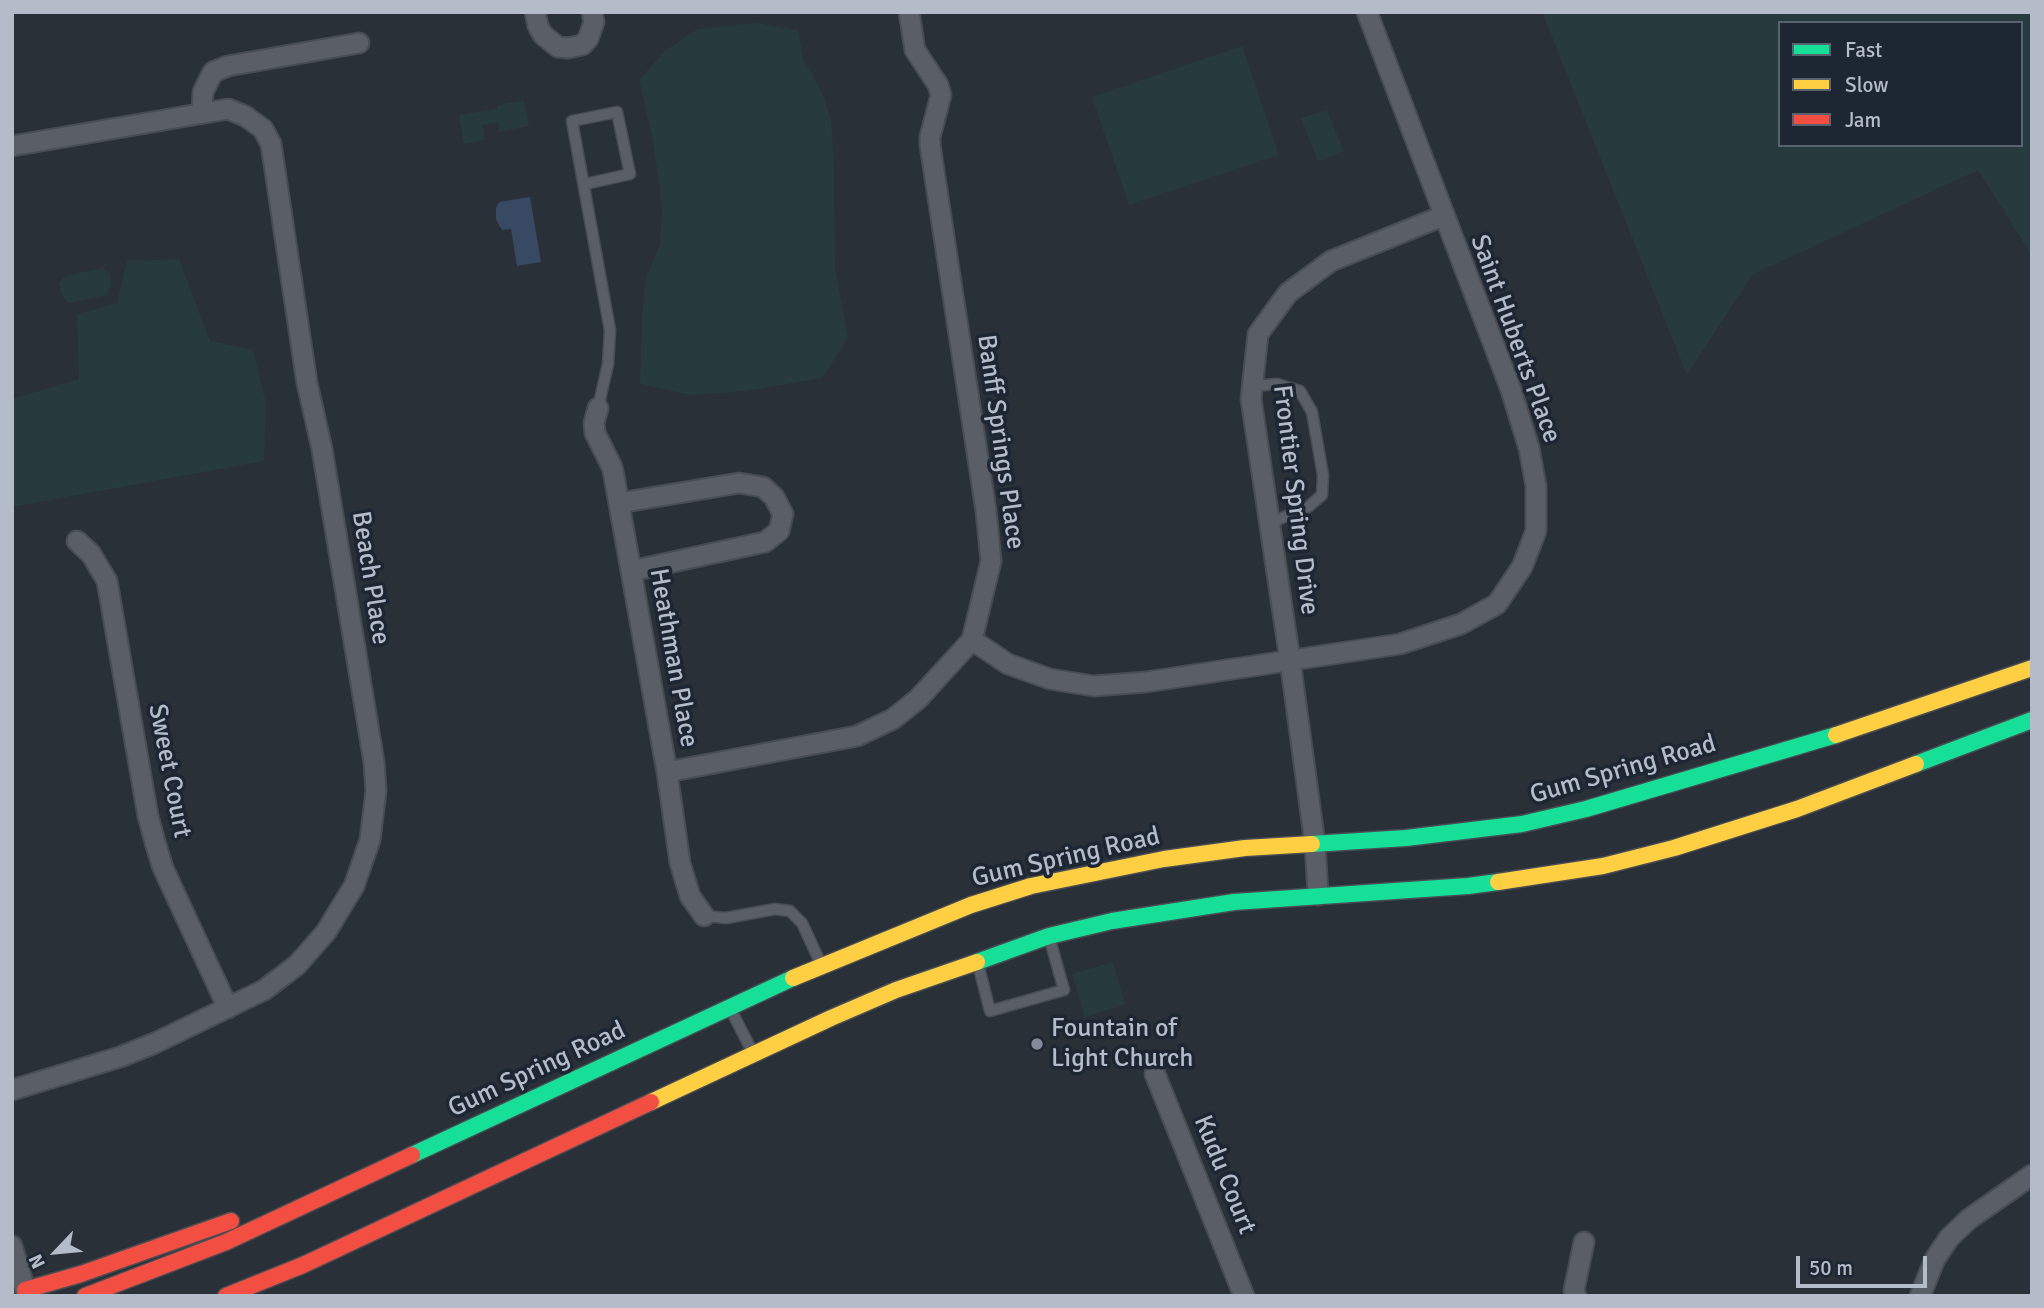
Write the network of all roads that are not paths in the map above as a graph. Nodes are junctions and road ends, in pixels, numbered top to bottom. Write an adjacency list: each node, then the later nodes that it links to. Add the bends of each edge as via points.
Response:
1 (536, 12): 2 (street, via 543,35 558,47 568,48 588,39)
2 (592, 12)
3 (909, 12): 16 (street, Banff Springs Place, via 919,58 941,95 930,145 991,561)
4 (1367, 12): 9 (street, Saint Huberts Place)
5 (359, 43): 6 (street, via 213,72 203,92)
6 (202, 113): 7 (street, Beach Place); 28 (street, Beach Place, via 228,109 246,116 263,129 271,144 376,791 362,868 337,918 297,965 264,990)
7 (12, 146)
8 (585, 184): 8 (lane, via 572,121 617,112 630,174); 11 (lane, via 610,330)
9 (1443, 216): 10 (street, Frontier Spring Drive, via 1331,261 1288,293 1258,334); 17 (street, Saint Huberts Place, via 1529,448 1536,486 1535,531 1522,567 1497,604 1461,624 1400,644)
10 (1252, 386): 13 (street, Frontier Spring Drive); 13 (lane, via 1277,384 1300,391 1311,412 1323,475 1322,495 1308,507)
11 (598, 408): 12 (street, Heathman Place, via 595,433 612,467)
12 (619, 503): 15 (street, Heathman Place); 15 (street, via 739,483 763,487 783,514 779,531 765,541)
13 (1270, 523): 17 (street, Frontier Spring Drive)
14 (77, 541): 28 (street, Sweet Court, via 107,581 163,868)
15 (631, 571): 20 (street, Heathman Place)
16 (972, 640): 17 (street, Saint Huberts Place, via 1008,664 1094,686); 20 (street, Banff Springs Place, via 918,699 893,719 857,736)
17 (1290, 660): 21 (street, Frontier Spring Drive)
18 (2032, 667): 21 (main road, Gum Spring Road, via 1870,725 1586,809 1468,832)
19 (2032, 720): 22 (main road, via 1773,817 1603,866 1468,886)
20 (667, 772): 23 (street, Heathman Place, via 680,863 691,896)
21 (1315, 844): 22 (street, Frontier Spring Drive); 26 (main road, Gum Spring Road, via 1164,859 1031,886 911,928)
22 (1318, 895): 24 (main road, via 1184,909)
23 (704, 916): 26 (lane, via 790,911 802,923)
24 (1049, 936): 25 (main road); 25 (lane, via 1064,990 990,1011)
25 (977, 960): 29 (main road, via 895,990)
26 (822, 966): 27 (main road, Gum Spring Road)
27 (729, 1007): 29 (lane); 33 (main road, Gum Spring Road)
28 (228, 1008): 31 (street, Beach Place, via 120,1057)
29 (753, 1053): 38 (main road, via 303,1265)
30 (1155, 1074): 39 (street, Kudu Court)
31 (12, 1090)
32 (2032, 1175): 41 (street, via 1949,1238 1934,1259)
33 (312, 1202): 36 (main road, via 235,1219); 37 (main road, Gum Spring Road, via 226,1242)
34 (1584, 1242): 40 (street)
35 (12, 1246): 36 (street)
36 (26, 1293)
37 (85, 1296)
38 (226, 1296)
39 (1244, 1296)
40 (1576, 1296)
41 (1920, 1296)

